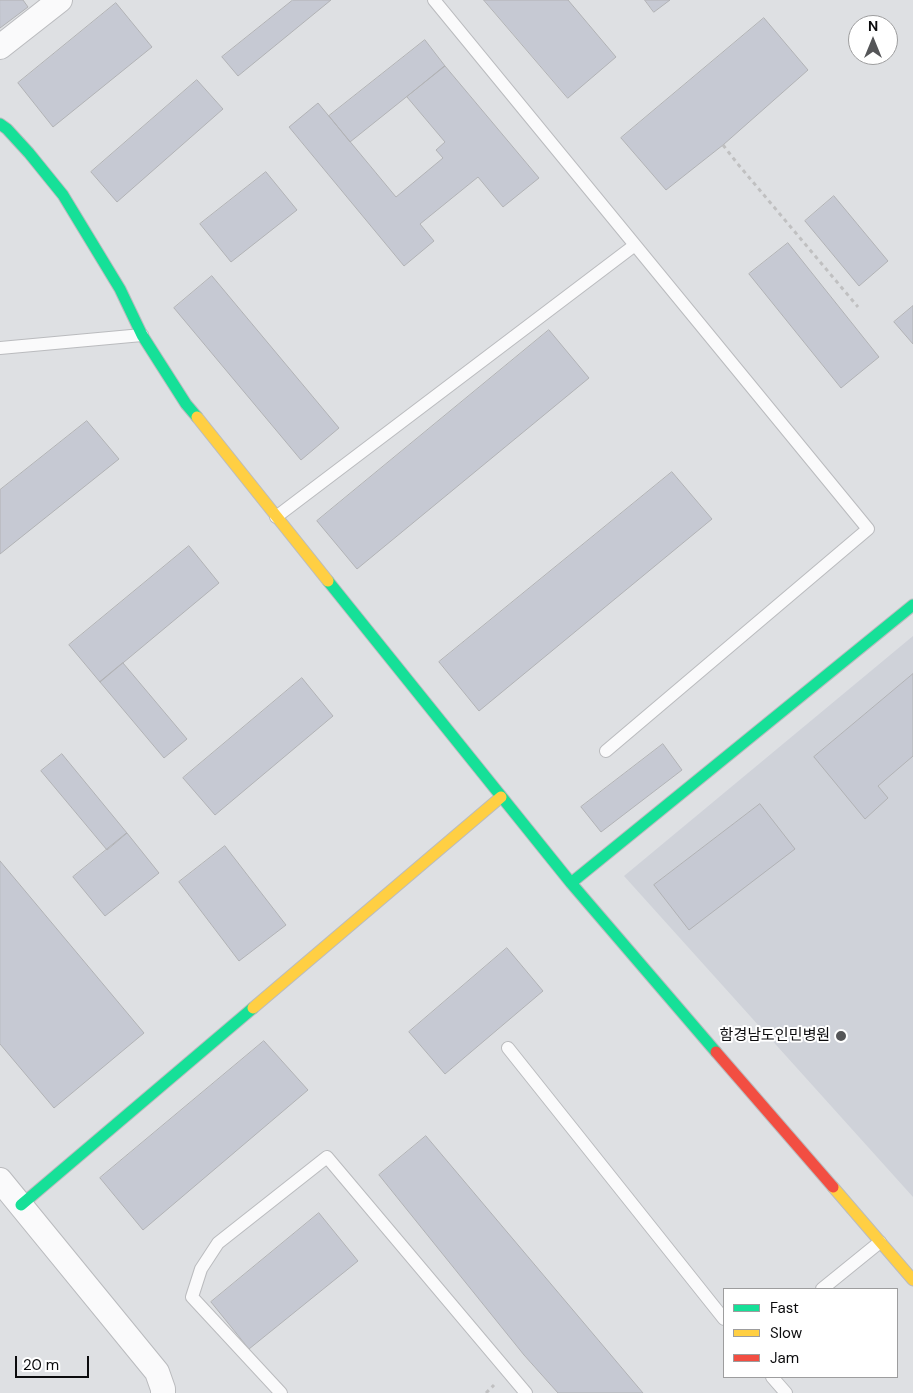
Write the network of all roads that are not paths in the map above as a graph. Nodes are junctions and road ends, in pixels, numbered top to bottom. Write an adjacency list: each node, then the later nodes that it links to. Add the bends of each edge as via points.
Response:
1 (60, 0): 3 (street)
2 (434, 0): 5 (lane)
3 (0, 46)
4 (0, 124): 6 (street, via 29,153 63,196 120,289)
5 (635, 244): 8 (lane); 10 (lane, via 868,529)
6 (142, 335): 7 (lane); 8 (street, via 186,404)
7 (0, 348)
8 (276, 517): 11 (street)
9 (913, 606): 12 (street)
10 (606, 751)
11 (501, 797): 12 (street); 15 (street)
12 (571, 883): 16 (street)
13 (508, 1048): 19 (lane)
14 (0, 1180): 15 (street)
15 (21, 1205): 21 (street, via 157,1372)
16 (880, 1242): 17 (street); 18 (lane)
17 (913, 1280)
18 (823, 1288)
19 (723, 1318)
20 (773, 1378): 24 (lane)
21 (163, 1393)
22 (281, 1393): 23 (lane, via 192,1297 201,1269 218,1243 327,1157)
23 (526, 1393)
24 (786, 1393)

